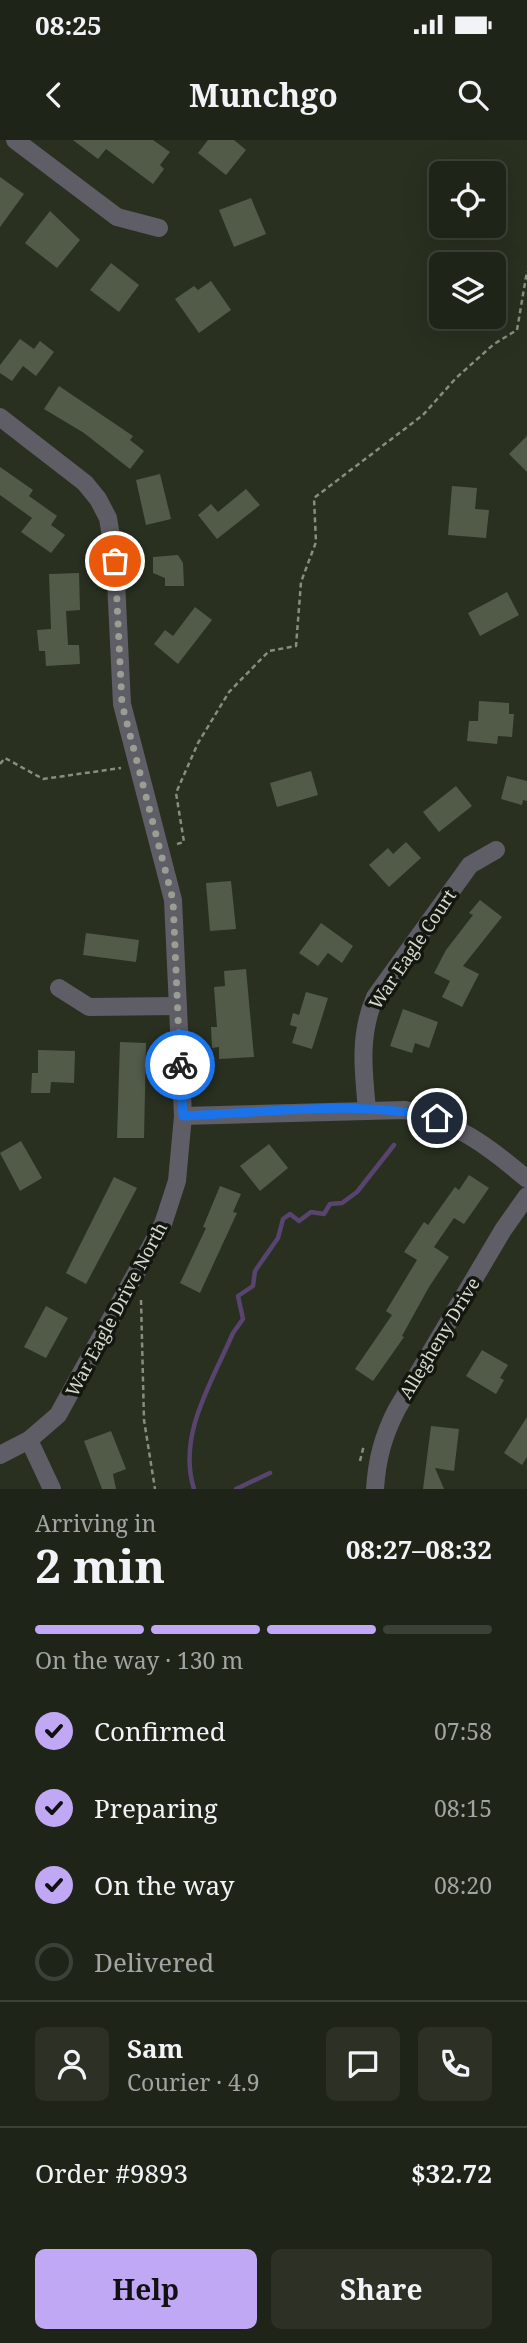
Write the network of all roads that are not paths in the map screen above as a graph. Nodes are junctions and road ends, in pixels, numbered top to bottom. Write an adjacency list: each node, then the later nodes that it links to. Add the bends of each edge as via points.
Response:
1 (15, 140): 2 (street, via 117,217)
2 (159, 228)
3 (0, 417): 6 (street, War Eagle Drive North, via 85,484 108,518 115,561 122,704 173,900)
4 (496, 850): 7 (street, War Eagle Court, via 470,865 375,997 363,1038)
5 (59, 988): 6 (street, via 89,1006)
6 (178, 1006): 8 (street, War Eagle Drive North)
7 (367, 1109): 8 (street); 9 (street, via 405,1110 437,1118 484,1144)
8 (183, 1116): 11 (street, War Eagle Drive North, via 171,1204 68,1399 58,1415)
9 (527, 1179)
10 (527, 1196): 14 (street, Allegheny Drive, via 384,1433)
11 (29, 1440): 12 (street, War Eagle Drive North); 13 (street)
12 (0, 1455)
13 (52, 1489)
14 (375, 1489)

